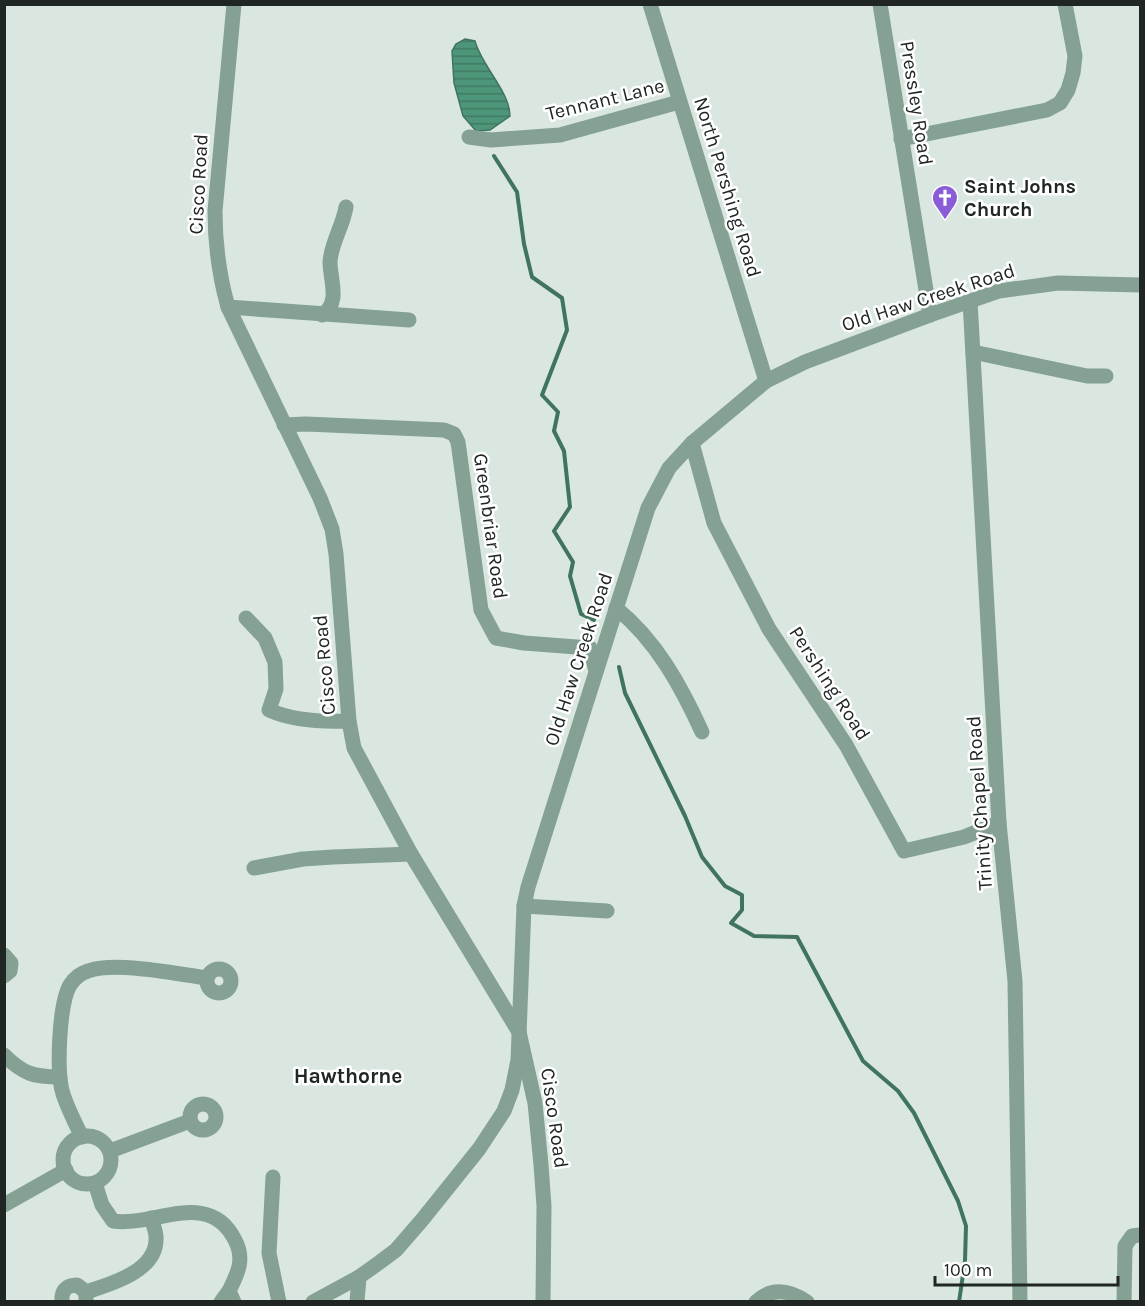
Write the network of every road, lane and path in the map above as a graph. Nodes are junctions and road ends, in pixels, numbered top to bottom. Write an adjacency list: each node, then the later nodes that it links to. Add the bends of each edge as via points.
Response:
1 (234, 4): 11 (street, Cisco Road, via 215,211 215,244)
2 (650, 4): 5 (street, North Pershing Road)
3 (880, 4): 7 (street, Pressley Road)
4 (1065, 4): 7 (street, via 1075,56 1068,90 1060,103 1047,110)
5 (679, 102): 6 (street, Tennant Lane, via 560,135 491,140); 17 (street, North Pershing Road)
6 (469, 137)
7 (901, 139): 13 (street, Pressley Road)
8 (346, 207): 12 (street, via 330,258 333,303)
9 (1140, 285): 10 (street, Old Haw Creek Road, via 1049,284 1014,288)
10 (970, 301): 13 (street, Old Haw Creek Road); 15 (street, Trinity Chapel Road)
11 (228, 307): 12 (street); 18 (street, Cisco Road)
12 (322, 315): 14 (street)
13 (930, 315): 17 (street, Old Haw Creek Road, via 822,354)
14 (408, 320)
15 (973, 352): 16 (street, via 1088,376); 25 (street, Trinity Chapel Road)
16 (1106, 376)
17 (766, 381): 19 (street, Old Haw Creek Road)
18 (284, 425): 22 (street, Greenbriar Road, via 444,430 454,434 481,610 496,638 590,648); 23 (street, Cisco Road, via 332,529)
19 (692, 443): 20 (street, Old Haw Creek Road, via 669,468 654,494); 25 (street, Pershing Road, via 714,523 769,629 846,744 904,851 964,837)
20 (616, 608): 22 (street, Old Haw Creek Road); 24 (street, via 658,652)
21 (246, 618): 23 (street, via 265,638 275,662 276,689 269,710 314,721)
22 (596, 671): 28 (street, Old Haw Creek Road)
23 (349, 721): 26 (street, Cisco Road, via 354,748)
24 (702, 732)
25 (999, 823): 55 (street, Trinity Chapel Road, via 1014,981)
26 (411, 854): 27 (street, via 303,859); 33 (street, Cisco Road)
27 (254, 868)
28 (524, 906): 29 (street); 33 (street, Old Haw Creek Road)
29 (607, 910)
30 (4, 955): 31 (street, via 11,963)
31 (4, 976)
32 (207, 978): 35 (street, via 111,968 87,971 76,978 64,1002)
33 (519, 1032): 45 (street, Old Haw Creek Road, via 512,1090 489,1135 403,1242); 52 (street, Cisco Road, via 542,1165)
34 (4, 1055): 35 (street, via 25,1072)
35 (60, 1077): 37 (street, via 63,1094)
36 (190, 1121): 38 (street)
37 (82, 1137): 38 (street, via 99,1139); 39 (street, via 66,1149)
38 (110, 1151): 41 (street, via 107,1174)
39 (66, 1170): 41 (street, via 78,1182); 42 (street)
40 (273, 1177): 49 (street, via 269,1253)
41 (95, 1183): 43 (street, via 102,1205 113,1221)
42 (4, 1205)
43 (151, 1218): 46 (street, via 156,1238 146,1264); 47 (street, via 188,1211 208,1214 233,1234 242,1263)
44 (1140, 1235): 56 (street, via 1132,1236 1125,1245)
45 (359, 1277): 50 (street, Old Haw Creek Road); 51 (street)
46 (86, 1297): 48 (street, via 77,1285 70,1285 61,1296)
47 (228, 1298)
48 (62, 1302)
49 (279, 1302)
50 (313, 1302)
51 (357, 1302)
52 (543, 1302)
53 (756, 1302): 54 (street, via 774,1291 787,1291)
54 (807, 1302)
55 (1020, 1302)
56 (1124, 1302)

